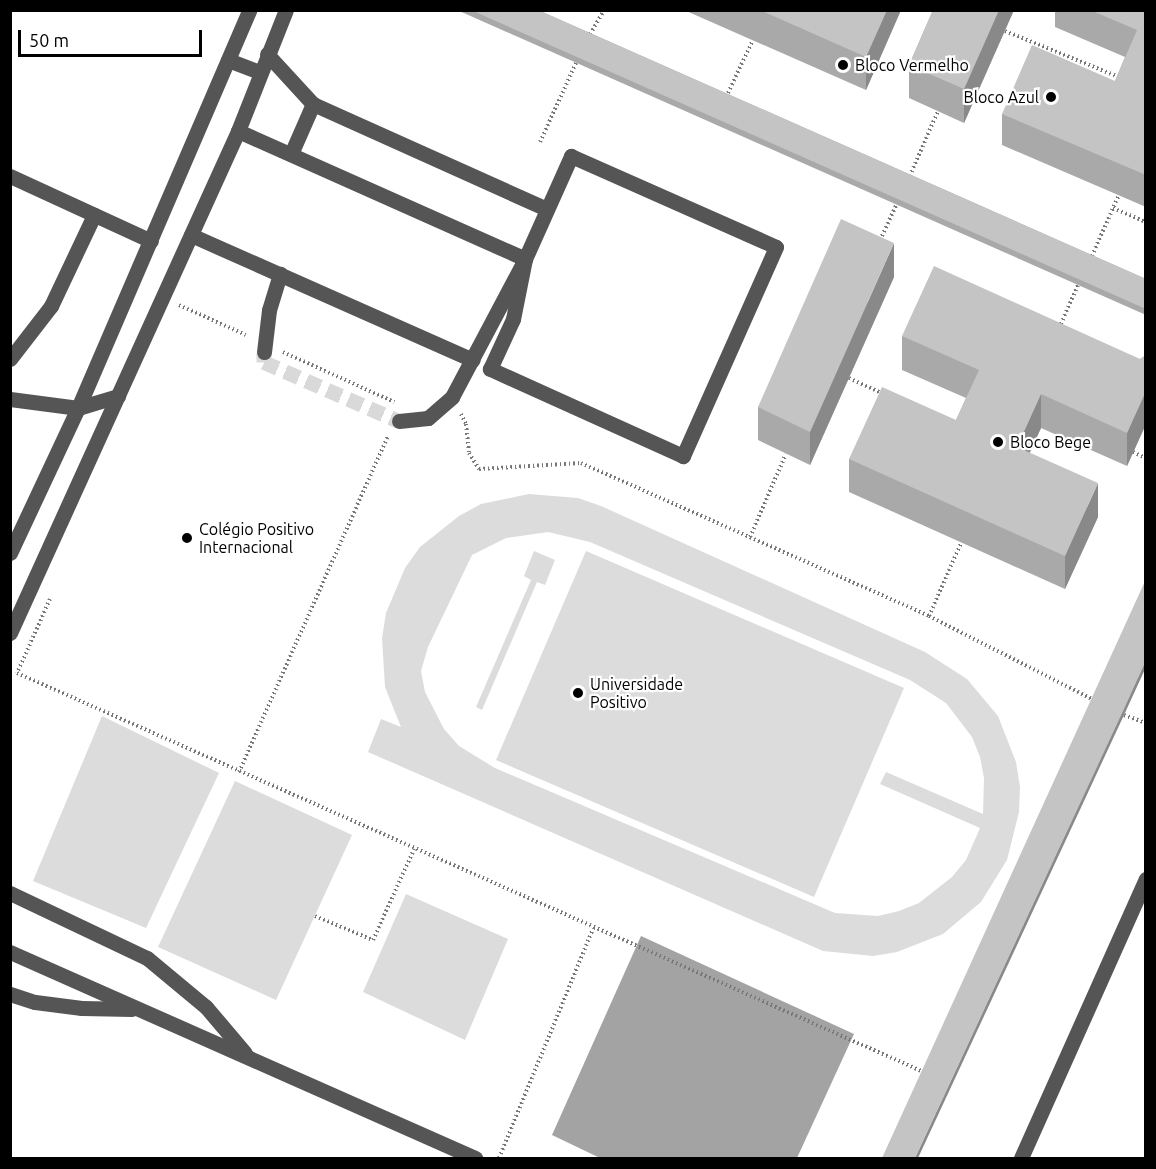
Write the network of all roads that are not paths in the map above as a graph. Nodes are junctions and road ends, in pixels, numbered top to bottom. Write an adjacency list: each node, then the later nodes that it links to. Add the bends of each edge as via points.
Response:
1 (249, 10): 4 (lane)
2 (286, 10): 3 (lane)
3 (267, 54): 5 (lane); 6 (lane)
4 (228, 60): 5 (lane); 13 (lane)
5 (259, 72): 7 (lane)
6 (313, 104): 8 (lane); 10 (lane)
7 (238, 130): 8 (lane); 12 (lane)
8 (291, 154): 14 (lane)
9 (10, 176): 11 (lane)
10 (547, 209): 14 (lane); 14 (lane, via 571,156 776,247 683,456 490,369 513,319)
11 (94, 215): 13 (lane); 17 (lane, via 51,306)
12 (191, 235): 15 (lane); 19 (lane)
13 (151, 241): 21 (lane)
14 (525, 259): 18 (lane)
15 (280, 274): 16 (lane); 18 (lane)
16 (264, 348)
17 (10, 359)
18 (473, 360): 22 (lane, via 452,398 428,418)
19 (118, 396): 21 (lane); 24 (lane)
20 (10, 399): 21 (lane)
21 (78, 408): 23 (lane)
22 (394, 427)
23 (10, 553)
24 (10, 633)
25 (1146, 879): 32 (lane)
26 (10, 893): 30 (lane, via 147,958 206,1007)
27 (10, 952): 29 (lane)
28 (10, 994): 29 (lane, via 35,1002 82,1008)
29 (140, 1009): 30 (lane)
30 (249, 1057): 31 (lane)
31 (475, 1158)
32 (1021, 1158)

